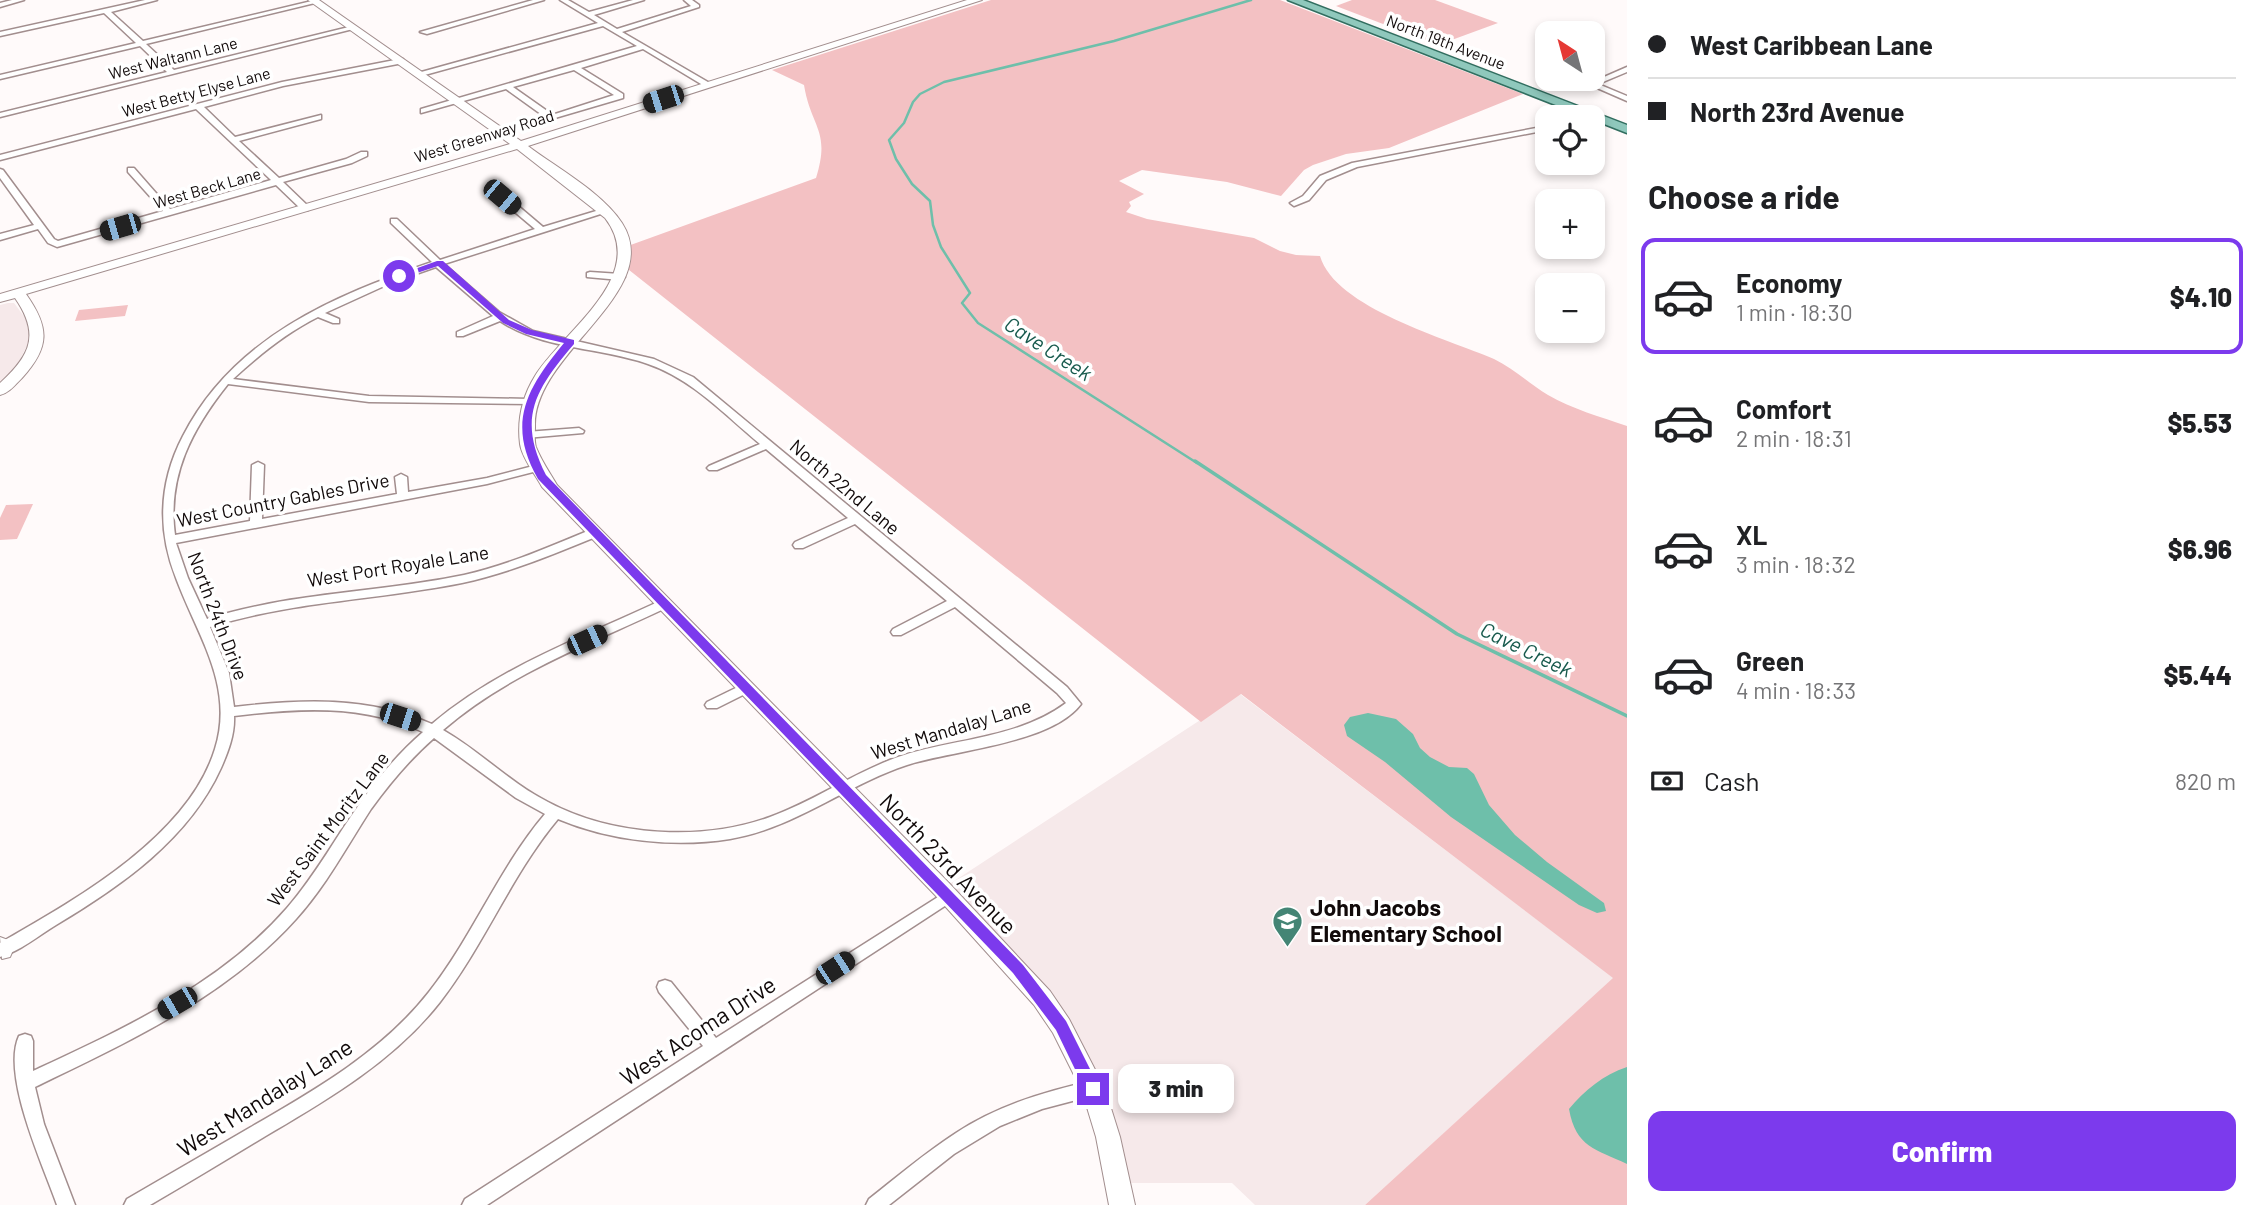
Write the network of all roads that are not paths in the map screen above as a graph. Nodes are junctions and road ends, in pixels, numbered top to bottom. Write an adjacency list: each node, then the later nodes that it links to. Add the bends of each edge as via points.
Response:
1 (21, 0): 11 (street)
2 (154, 0): 12 (street)
3 (558, 0): 10 (street)
4 (563, 0): 13 (street)
5 (640, 0): 13 (street)
6 (687, 0): 18 (street, via 697,6)
7 (976, 0): 29 (street, West Greenway Road)
8 (1293, 0): 34 (main road, North 19th Avenue)
9 (315, 1): 15 (street); 17 (street, North 23rd Avenue)
10 (539, 2): 19 (street)
11 (0, 5)
12 (106, 11): 20 (street); 21 (street)
13 (588, 15): 16 (street)
14 (223, 16): 15 (street)
15 (230, 22): 21 (street)
16 (604, 24): 18 (street); 27 (street)
17 (353, 28): 23 (street, North 23rd Avenue); 26 (street, West Waltann Lane)
18 (617, 31): 22 (street)
19 (424, 32)
20 (1, 34)
21 (142, 43): 26 (street); 28 (street, via 39,64)
22 (643, 47): 24 (street); 29 (street)
23 (400, 61): 27 (street, North 23rd Avenue); 35 (street, West Betty Elyse Lane)
24 (573, 66): 30 (street); 31 (street)
25 (1627, 69): 32 (street, via 1592,84)
26 (173, 73): 37 (street, West Waltann Lane)
27 (418, 74): 33 (street, North 23rd Avenue)
28 (0, 77)
29 (709, 85): 43 (street, West Greenway Road)
30 (506, 86): 31 (street, via 555,116); 33 (street)
31 (620, 96)
32 (1627, 99)
33 (456, 101): 36 (street); 43 (street, North 23rd Avenue)
34 (1560, 105)
35 (198, 106): 42 (street); 45 (street, West Betty Elyse Lane)
36 (424, 111)
37 (0, 115)
38 (318, 117): 42 (street)
39 (1605, 122): 40 (main road, North 19th Avenue)
40 (1627, 129)
41 (1535, 130): 50 (street, via 1355,165 1323,178 1306,198)
42 (234, 140): 48 (street)
43 (519, 145): 51 (street, West Greenway Road); 52 (street, North 23rd Avenue)
44 (364, 154): 48 (street, West Beck Lane)
45 (0, 158)
46 (131, 170): 53 (street)
47 (0, 172): 55 (street)
48 (278, 182): 51 (street); 53 (street, West Beck Lane)
49 (494, 190): 56 (street)
50 (1294, 203)
51 (305, 208): 61 (street, West Greenway Road)
52 (606, 211): 56 (street, North 24th Drive); 60 (street, North 23rd Avenue, via 624,242 626,256)
53 (170, 213): 55 (street, West Beck Lane, via 57,244)
54 (394, 221): 58 (street, North 22nd Lane)
55 (40, 226): 57 (street)
56 (542, 230): 58 (street, North 24th Drive)
57 (0, 237)
58 (440, 263): 63 (street, North 24th Drive); 64 (street, North 22nd Lane)
59 (590, 275): 60 (street)
60 (620, 277): 67 (street, North 23rd Avenue)
61 (18, 292): 62 (street, West Greenway Road); 69 (street, via 35,319 37,339 22,368)
62 (0, 298)
63 (317, 313): 65 (street); 68 (street, North 24th Drive, via 260,350)
64 (500, 317): 66 (street); 67 (street, North 22nd Lane, via 529,332)
65 (336, 321)
66 (460, 334)
67 (570, 342): 70 (street, North 23rd Avenue, via 546,370); 73 (street, North 22nd Lane, via 629,354 677,371)
68 (227, 381): 70 (street, via 369,399); 82 (street, North 24th Drive, via 186,438 174,467 167,513)
69 (0, 391)
70 (529, 402): 72 (street, North 23rd Avenue)
71 (579, 431): 72 (street)
72 (526, 435): 75 (street, North 23rd Avenue)
73 (767, 445): 76 (street); 79 (street, North 22nd Lane)
74 (258, 466): 80 (street)
75 (537, 468): 78 (street, West Country Gables Drive); 81 (street, North 23rd Avenue)
76 (713, 468)
77 (401, 477): 78 (street, West Country Gables Drive)
78 (403, 495): 80 (street, West Country Gables Drive)
79 (856, 519): 83 (street); 84 (street, North 22nd Lane)
80 (256, 522): 82 (street, West Country Gables Drive)
81 (594, 533): 85 (street, North 23rd Avenue); 86 (street, West Port Royale Lane, via 484,574 272,605)
82 (170, 540): 86 (street, North 24th Drive)
83 (799, 545)
84 (956, 601): 87 (street); 89 (street, North 22nd Lane)
85 (664, 604): 88 (street, North 23rd Avenue); 92 (street, West Saint Moritz Lane, via 504,679)
86 (203, 625): 91 (street, North 24th Drive, via 227,683)
87 (897, 632)
88 (746, 688): 90 (street); 93 (street, North 23rd Avenue)
89 (1074, 704): 93 (street, West Mandalay Lane, via 1038,725 903,761)
90 (712, 705)
91 (229, 712): 92 (street, North 24th Drive, via 286,705 349,705 385,712); 96 (street, via 222,751 213,769 166,834 102,889)
92 (435, 731): 94 (street, West Mandalay Lane, via 519,792); 100 (street, West Saint Moritz Lane, via 380,786 310,891 250,953 182,1000)
93 (844, 789): 94 (street, West Mandalay Lane, via 759,827 700,836 634,834); 95 (street, North 23rd Avenue)
94 (555, 812): 103 (street, West Mandalay Lane, via 517,860 457,967 402,1032 328,1090)
95 (949, 895): 99 (street, West Acoma Drive); 101 (street, North 23rd Avenue, via 1042,998)
96 (1, 949)
97 (664, 987): 99 (street)
98 (25, 1041): 100 (street)
99 (714, 1048): 104 (street, West Acoma Drive)
100 (25, 1083): 102 (street)
101 (1093, 1089): 105 (street, via 992,1120); 106 (street, North 23rd Avenue)
102 (66, 1205)
103 (133, 1205)
104 (471, 1205)
105 (875, 1205)
106 (1122, 1205)

